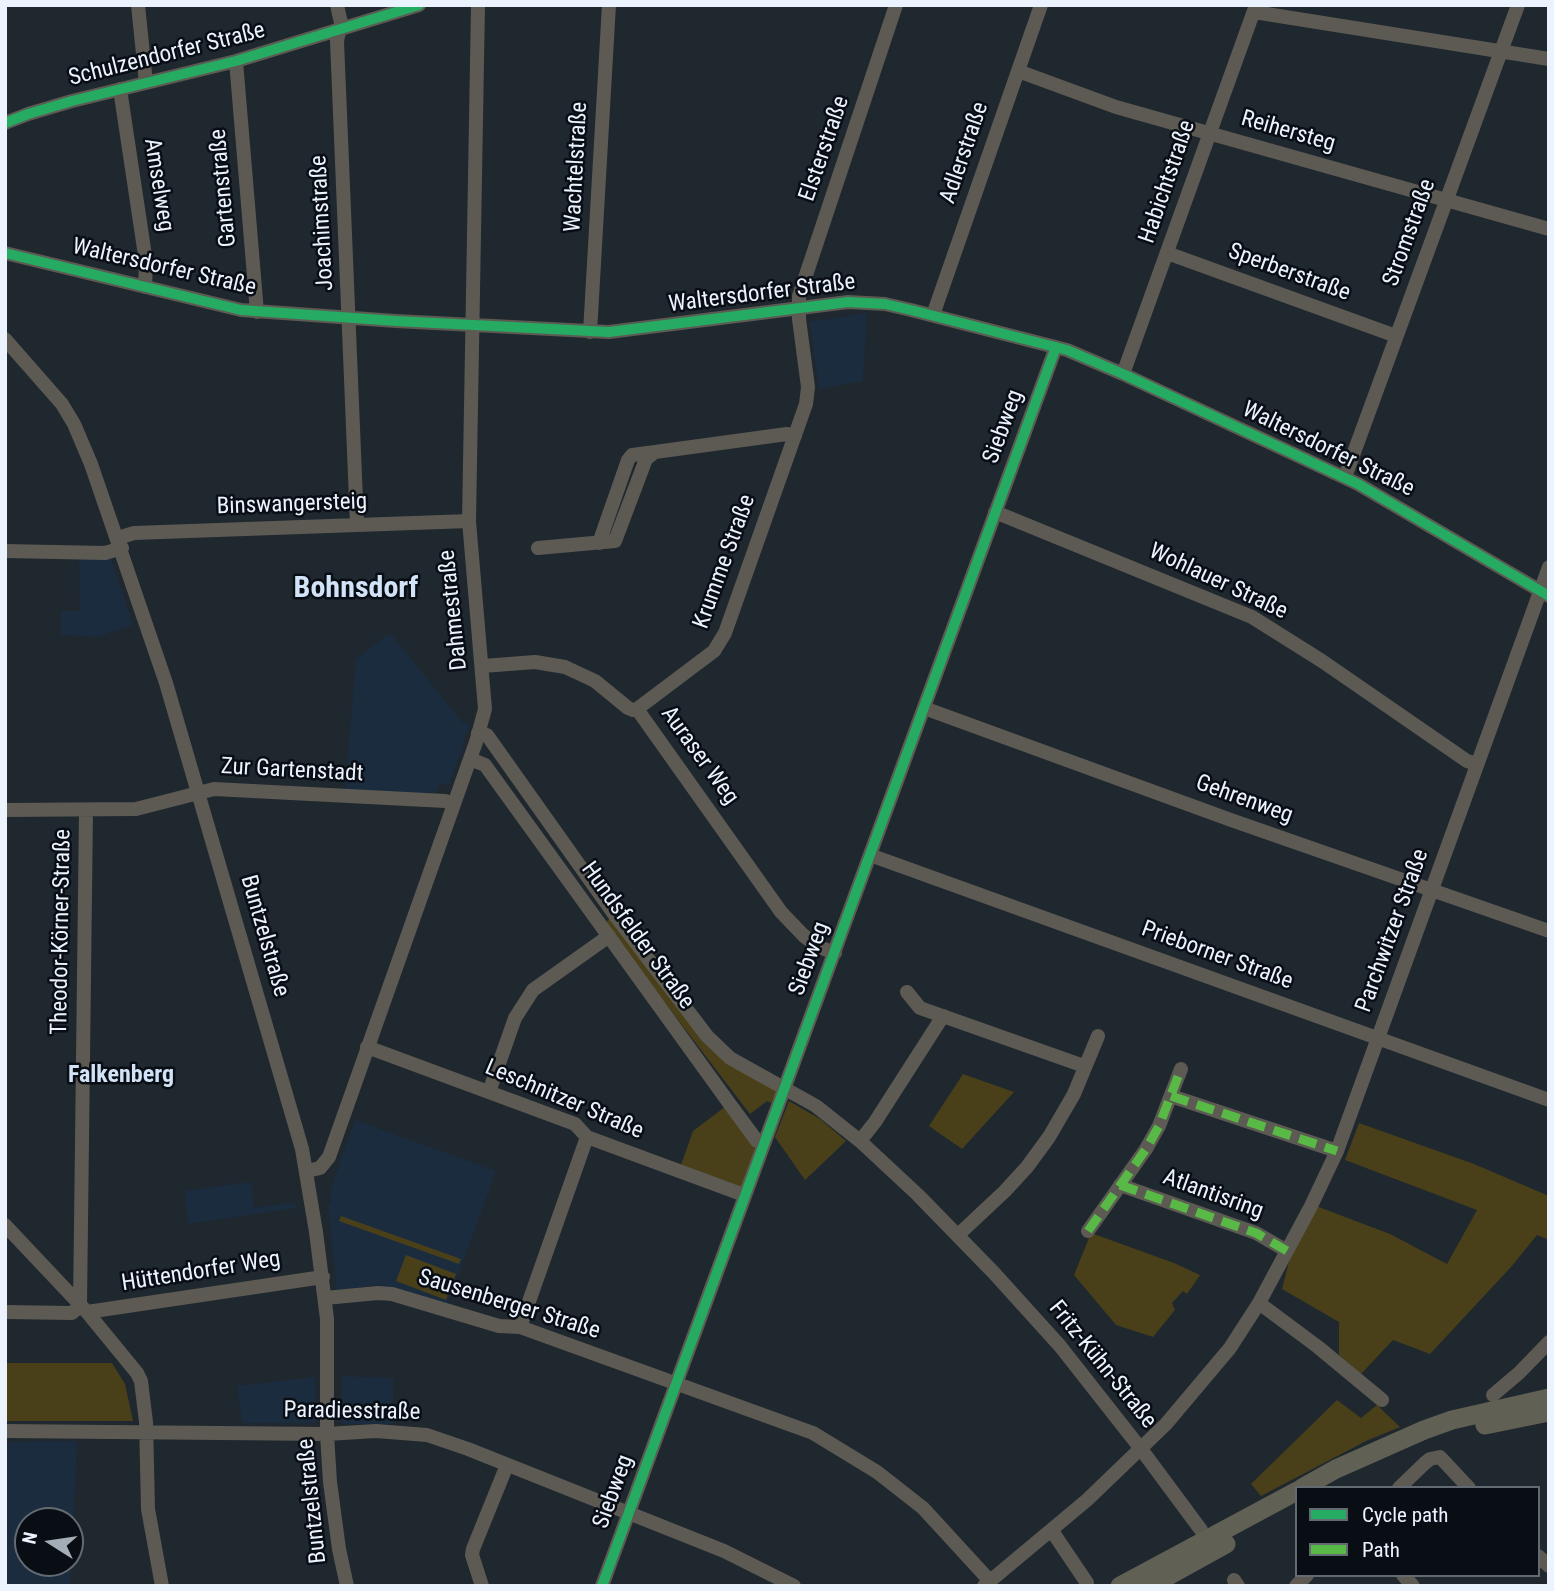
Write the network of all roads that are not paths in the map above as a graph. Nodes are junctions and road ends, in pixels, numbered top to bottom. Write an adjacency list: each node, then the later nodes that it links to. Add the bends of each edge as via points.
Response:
1 (138, 5): 15 (street)
2 (337, 5): 10 (street, Joachimstraße)
3 (419, 5): 10 (street, Schulzendorfer Straße)
4 (478, 5): 28 (street, Dahmestraße)
5 (610, 5): 29 (street, Wachtelstraße)
6 (896, 5): 24 (street, Elsterstraße, via 799,296)
7 (1041, 5): 14 (street, Adlerstraße)
8 (1518, 5): 11 (street, Stromstraße)
9 (1255, 9): 11 (street); 18 (street, Habichtstraße)
10 (339, 30): 13 (street, Schulzendorfer Straße); 27 (street, Joachimstraße)
11 (1500, 52): 12 (street); 19 (street, Stromstraße)
12 (1549, 59)
13 (236, 61): 15 (street, Schulzendorfer Straße); 25 (street, Gartenstraße)
14 (1018, 71): 18 (street, Reihersteg); 26 (street, Adlerstraße)
15 (146, 83): 16 (street, Schulzendorfer Straße)
16 (120, 89): 17 (street, Schulzendorfer Straße); 23 (street, Amselweg, via 146,262)
17 (5, 123)
18 (1209, 134): 19 (street, Reihersteg); 22 (street, Habichtstraße)
19 (1446, 200): 20 (street, Reihersteg); 30 (street, Stromstraße)
20 (1549, 229)
21 (5, 253): 23 (street, Waltersdorfer Straße)
22 (1167, 253): 30 (street, Sperberstraße); 33 (street, Habichtstraße)
23 (145, 287): 25 (street, Waltersdorfer Straße)
24 (799, 308): 26 (street, Waltersdorfer Straße, via 848,302); 29 (street, Waltersdorfer Straße, via 632,331); 34 (street, Krumme Straße, via 808,397)
25 (257, 312): 27 (street, Waltersdorfer Straße)
26 (933, 315): 32 (street, Waltersdorfer Straße)
27 (349, 318): 28 (street, Waltersdorfer Straße); 38 (street, Joachimstraße)
28 (473, 326): 29 (street, Waltersdorfer Straße); 37 (street, Dahmestraße)
29 (590, 332)
30 (1396, 336): 35 (street, Stromstraße)
31 (5, 338): 39 (street, Buntzelstraße, via 74,424)
32 (1056, 347): 33 (street, Waltersdorfer Straße); 36 (street, Siebweg)
33 (1123, 374): 35 (street, Waltersdorfer Straße)
34 (795, 436): 40 (street, via 655,452 646,459 615,541); 46 (street, Krumme Straße, via 722,641)
35 (1345, 477): 43 (street, Waltersdorfer Straße)
36 (995, 512): 45 (street, Siebweg); 49 (street, Wohlauer Straße, via 1252,617)
37 (469, 521): 38 (street, Binswangersteig); 44 (street, Dahmestraße)
38 (357, 524): 39 (street, Binswangersteig, via 134,533)
39 (120, 543): 41 (street, Binswangersteig, via 105,553); 50 (street, Buntzelstraße)
40 (538, 548)
41 (5, 551)
42 (1549, 567): 43 (street, Parchwitzer Straße)
43 (1544, 594): 49 (street, Parchwitzer Straße)
44 (483, 666): 46 (street, Auraser Weg, via 535,662 565,667 595,681 628,708); 47 (street, Dahmestraße, via 485,709)
45 (925, 708): 54 (street, Siebweg); 55 (street, Gehrenweg)
46 (637, 709): 58 (street, Auraser Weg, via 781,912 812,943)
47 (478, 733): 48 (street, Dahmestraße); 66 (street, Hundsfelder Straße, via 486,735 694,1021 730,1058)
48 (470, 759): 51 (street, Dahmestraße); 57 (street, Hundsfelder Straße, via 485,765)
49 (1477, 764): 55 (street, Parchwitzer Straße)
50 (199, 793): 51 (street, Zur Gartenstadt, via 215,789); 53 (street, Zur Gartenstadt, via 136,809); 74 (street, Buntzelstraße)
51 (454, 804): 63 (street, Dahmestraße)
52 (5, 810): 53 (street, Zur Gartenstadt)
53 (86, 811): 84 (street, Theodor-Körner-Straße)
54 (870, 855): 58 (street, Siebweg); 62 (street, Prieborner Straße)
55 (1432, 890): 56 (street, Gehrenweg); 62 (street, Parchwitzer Straße)
56 (1549, 931)
57 (609, 936): 67 (street, via 533,990 515,1018); 72 (street, Hundsfelder Straße)
58 (835, 953): 66 (street, Siebweg)
59 (907, 992): 60 (street, via 920,1008)
60 (943, 1016): 64 (street); 71 (street)
61 (1098, 1036): 64 (street)
62 (1378, 1038): 69 (street, Prieborner Straße); 73 (street, Parchwitzer Straße)
63 (367, 1047): 67 (street, Leschnitzer Straße); 74 (street, Dahmestraße, via 328,1157 320,1168)
64 (1084, 1066): 79 (street, via 1066,1110 1027,1167)
65 (1181, 1069): 68 (street, Atlantisring)
66 (784, 1088): 71 (street, Fritz-Kühn-Straße, via 816,1106); 72 (street, Siebweg)
67 (489, 1092): 70 (street, Leschnitzer Straße, via 575,1124)
68 (1171, 1096): 73 (street); 75 (street, Atlantisring, via 1152,1137)
69 (1549, 1100)
70 (587, 1137): 76 (street, Leschnitzer Straße); 86 (street)
71 (860, 1141): 79 (street, Fritz-Kühn-Straße)
72 (763, 1144): 76 (street, Siebweg)
73 (1336, 1151): 80 (street, Parchwitzer Straße)
74 (307, 1171): 81 (street, Buntzelstraße)
75 (1120, 1185): 78 (street, Atlantisring); 80 (street, Atlantisring, via 1256,1233)
76 (744, 1195): 88 (street, Siebweg)
77 (5, 1225): 84 (street)
78 (1088, 1231)
79 (958, 1235): 96 (street, Fritz-Kühn-Straße, via 1060,1346)
80 (1287, 1251): 83 (street, Parchwitzer Straße)
81 (323, 1277): 82 (street, Buntzelstraße); 84 (street, Hüttendorfer Weg)
82 (325, 1298): 86 (street, Sausenberger Straße, via 392,1294 499,1326); 95 (street, Buntzelstraße)
83 (1259, 1303): 91 (street); 96 (street, Parchwitzer Straße, via 1230,1348)
84 (84, 1309): 85 (street, Hüttendorfer Weg, via 72,1313); 94 (street, via 137,1373)
85 (5, 1312)
86 (520, 1327): 88 (street, Sausenberger Straße)
87 (1549, 1342): 89 (street)
88 (676, 1383): 104 (street, Siebweg); 107 (street, Sausenberger Straße, via 813,1433 877,1472 923,1508)
89 (1493, 1395)
90 (1549, 1398): 98 (highway, via 1424,1430)
91 (1382, 1400)
92 (1549, 1412): 99 (highway, via 1451,1434 1406,1450)
93 (5, 1431): 94 (street, Paradiesstraße)
94 (145, 1432): 95 (street, Paradiesstraße); 109 (street, via 148,1509)
95 (327, 1434): 97 (street, Paradiesstraße, via 415,1433 438,1437); 110 (street, Buntzelstraße, via 333,1511)
96 (1142, 1449): 105 (street, Fritz-Kühn-Straße); 106 (street, Parchwitzer Straße)
97 (507, 1465): 104 (street, Paradiesstraße); 111 (street, via 473,1549)
98 (1306, 1486)
99 (1333, 1486)
100 (1401, 1486): 101 (street, via 1430,1459 1440,1457)
101 (1467, 1486)
102 (1295, 1492): 114 (highway)
103 (1295, 1506): 115 (highway)
104 (629, 1513): 112 (street, Siebweg); 113 (street, Paradiesstraße, via 724,1550)
105 (1202, 1530)
106 (1052, 1531): 107 (street, Parchwitzer Straße); 108 (street)
107 (987, 1583)
108 (1087, 1583)
109 (162, 1586)
110 (347, 1586)
111 (482, 1586)
112 (602, 1586)
113 (794, 1586)
114 (1119, 1586)
115 (1150, 1586)

